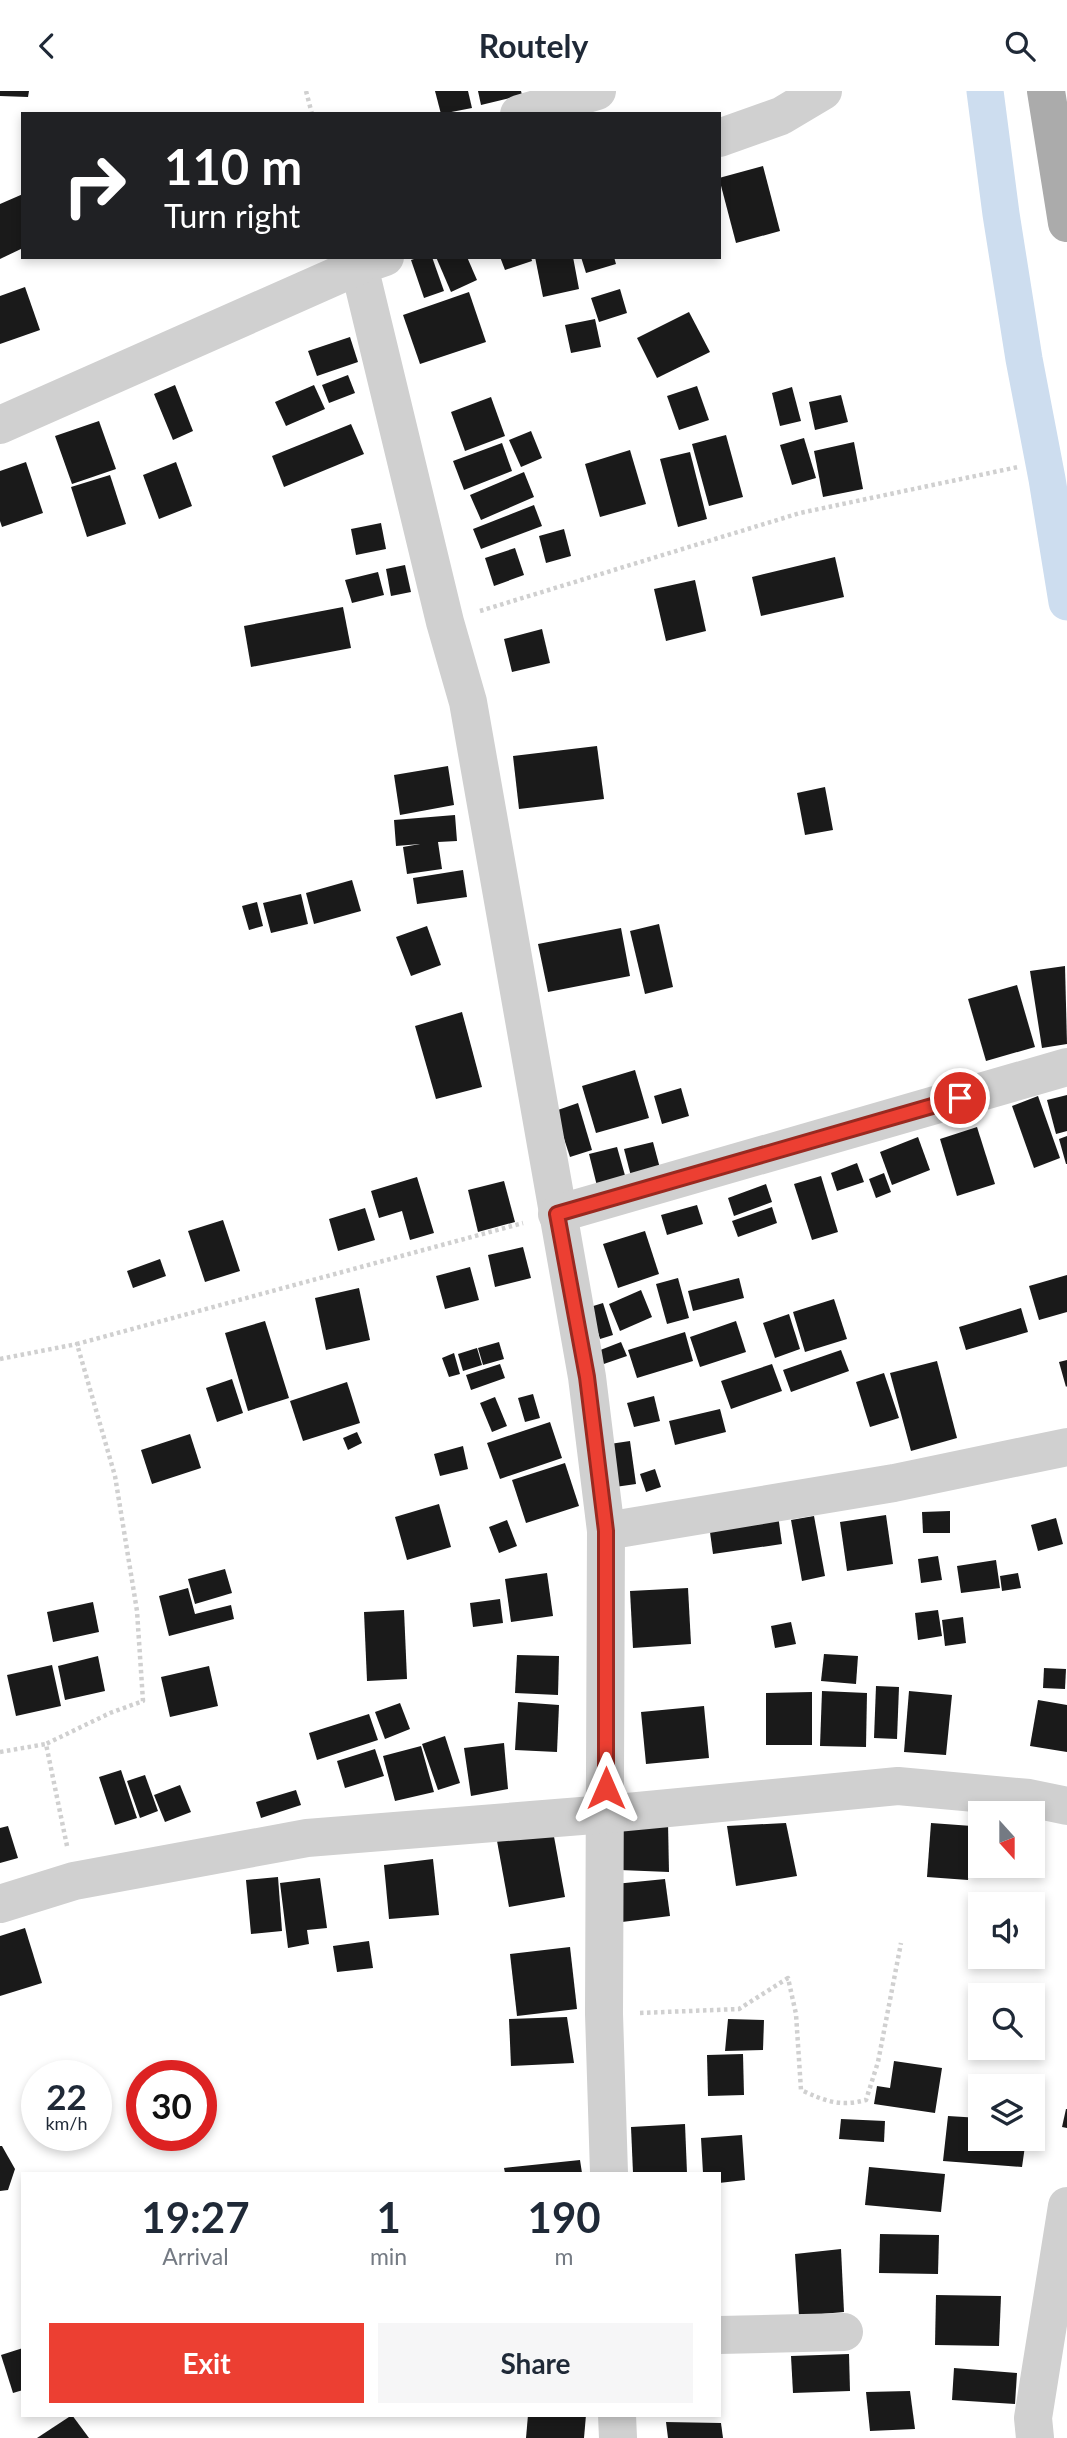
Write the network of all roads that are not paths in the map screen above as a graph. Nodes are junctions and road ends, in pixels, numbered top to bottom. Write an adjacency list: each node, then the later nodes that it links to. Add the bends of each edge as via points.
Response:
1 (597, 91): 4 (street)
2 (823, 91): 5 (street, via 781,116)
3 (1046, 91): 6 (main road)
4 (526, 112)
5 (721, 137)
6 (1067, 223)
7 (372, 262): 8 (street); 10 (street, via 445,622 468,702)
8 (0, 425)
9 (1067, 1067): 10 (street)
10 (557, 1214): 12 (street, via 587,1377)
11 (1067, 1447): 12 (street, via 894,1483)
12 (606, 1531): 14 (street)
13 (1067, 1806): 14 (street, via 898,1786)
14 (606, 1814): 15 (street, via 307,1838 74,1881); 16 (street, via 604,2014)
15 (0, 1903)
16 (609, 2172)
17 (1067, 2206): 22 (street, via 1032,2418)
18 (844, 2332): 19 (street)
19 (721, 2335)
20 (617, 2417): 21 (street)
21 (618, 2438)
22 (1035, 2438)

